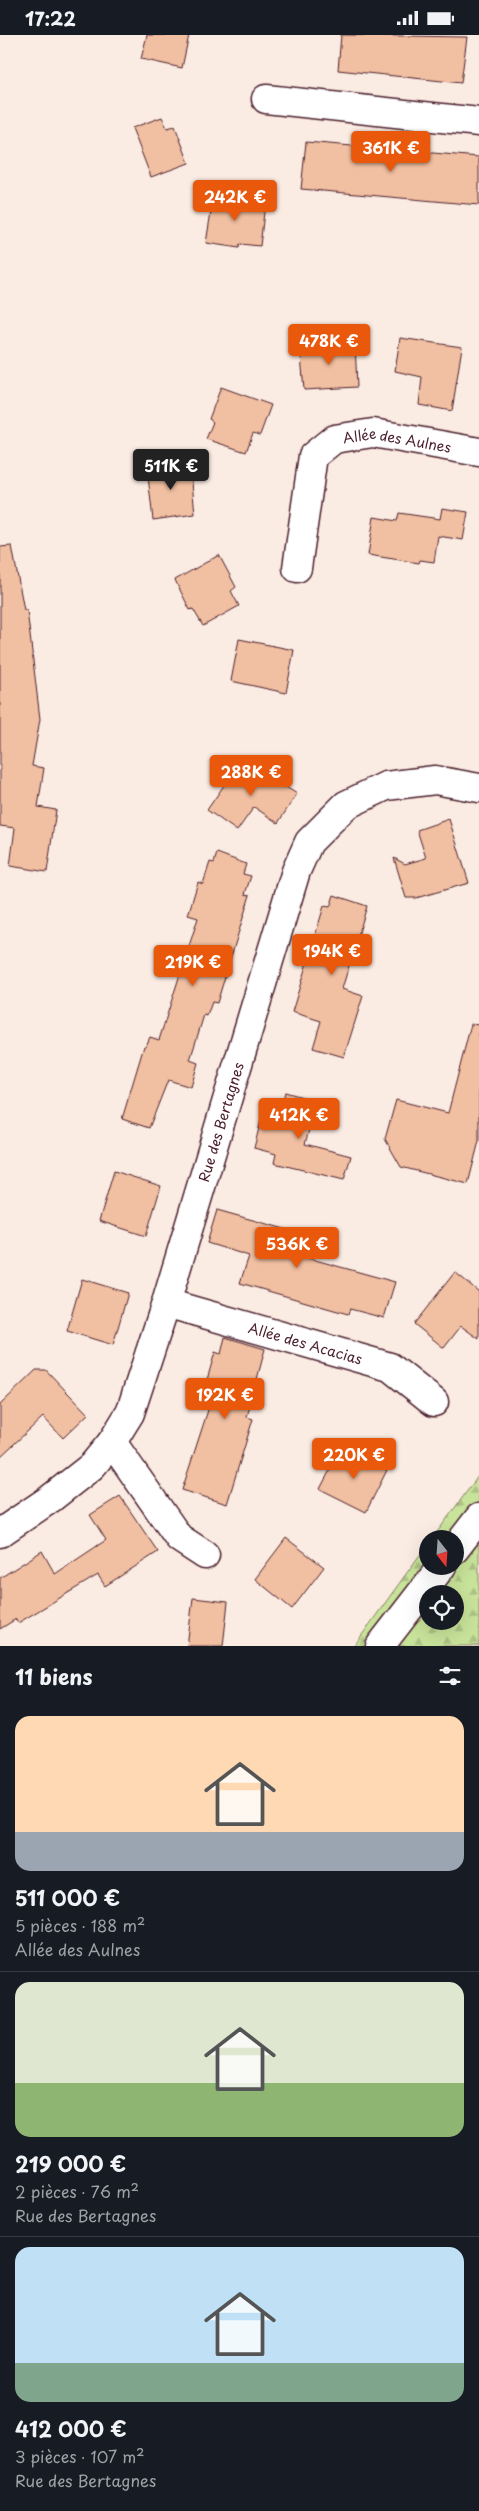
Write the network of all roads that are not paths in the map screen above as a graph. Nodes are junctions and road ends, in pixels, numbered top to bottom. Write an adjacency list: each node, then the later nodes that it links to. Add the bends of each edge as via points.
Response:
1 (266, 99): 2 (street)
2 (479, 123)
3 (479, 451): 4 (street, Allée des Aulnes, via 373,433 334,439 313,455)
4 (297, 568)
5 (479, 788): 6 (street, Rue des Bertagnes, via 435,780 386,786 346,805 309,842 296,871)
6 (166, 1303): 7 (street, Allée des Acacias, via 390,1367); 8 (street, Rue des Bertagnes, via 130,1413)
7 (434, 1402)
8 (112, 1443): 10 (street, Rue des Bertagnes, via 92,1466); 12 (street, via 179,1538)
9 (479, 1518): 11 (street)
10 (0, 1533)
11 (464, 1537)
12 (205, 1555)
13 (435, 1575): 14 (street)
14 (380, 1646)

